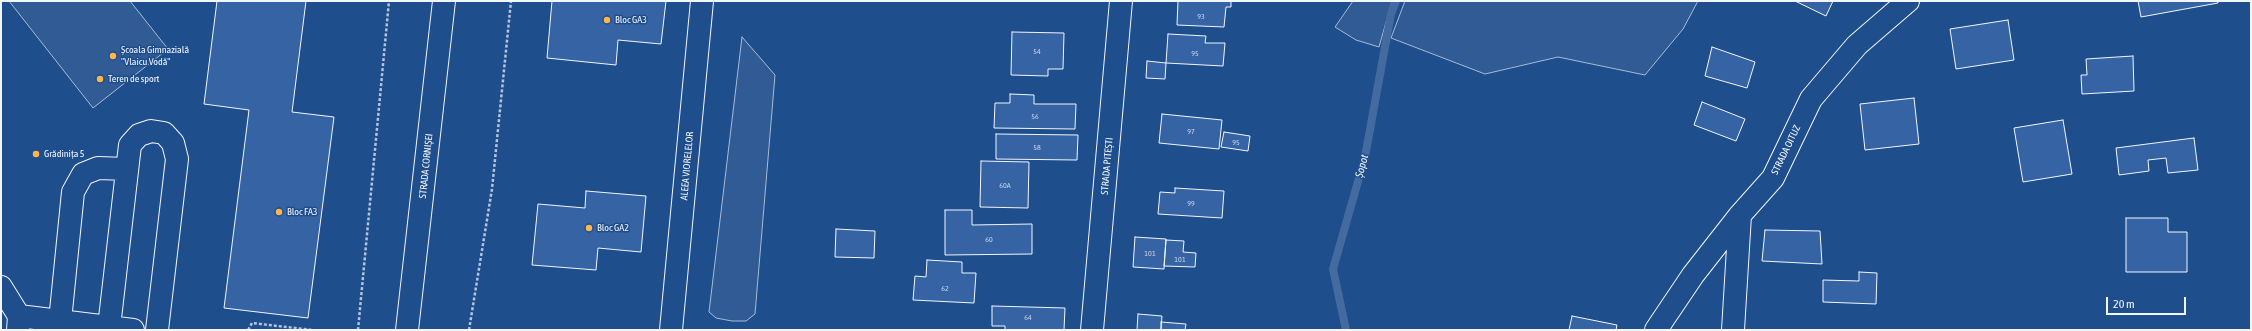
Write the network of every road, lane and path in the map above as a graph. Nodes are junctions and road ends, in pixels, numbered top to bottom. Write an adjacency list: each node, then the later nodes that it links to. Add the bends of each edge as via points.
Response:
1 (389, 1): 17 (path)
2 (444, 1): 18 (street, STRADA CORNIȘEI)
3 (511, 1): 19 (path, via 492,189)
4 (702, 1): 20 (street, ALEEA VIORELELOR)
5 (1121, 1): 21 (street, STRADA PITEȘTI)
6 (1908, 1): 8 (street, STRADA OITUZ, via 1857,45 1811,99 1773,178)
7 (128, 169): 10 (street, via 98,168 83,174 73,192); 12 (street); 14 (street, via 130,145 139,135 151,131 164,133 174,144 177,158)
8 (1740, 216): 22 (street, STRADA OITUZ, via 1693,274); 23 (street)
9 (1, 287): 11 (street)
10 (60, 321): 11 (street); 12 (street)
11 (18, 323)
12 (109, 327): 13 (street)
13 (134, 330)
14 (157, 330)
15 (248, 330): 16 (path, via 252,323)
16 (312, 330)
17 (358, 330)
18 (407, 330)
19 (469, 330)
20 (671, 330)
21 (1092, 330)
22 (1656, 330)
23 (1733, 330)

